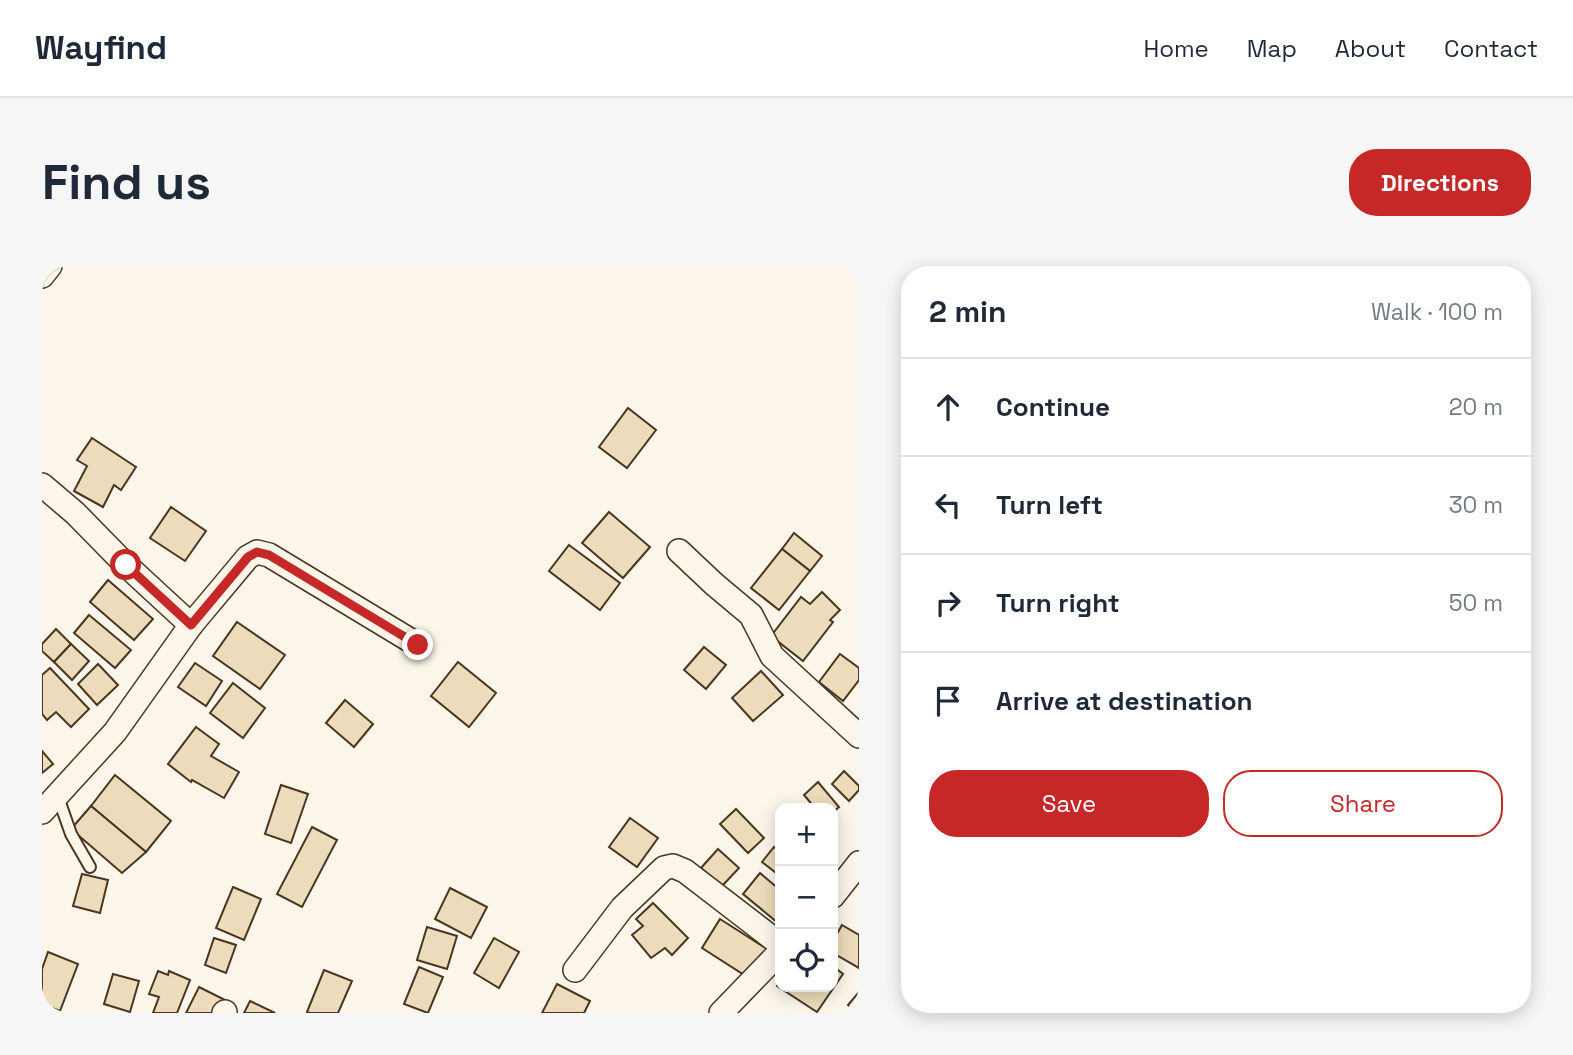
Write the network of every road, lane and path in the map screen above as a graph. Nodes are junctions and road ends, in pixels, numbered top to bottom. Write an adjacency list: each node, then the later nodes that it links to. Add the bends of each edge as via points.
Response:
1 (50, 266): 2 (street)
2 (42, 276)
3 (42, 485): 5 (street)
4 (679, 551): 7 (street, via 751,615 772,656)
5 (191, 625): 6 (street, via 257,552); 8 (street, via 115,732)
6 (418, 645)
7 (859, 736)
8 (50, 803): 10 (lane)
9 (859, 863): 11 (street)
10 (90, 867)
11 (838, 890)
12 (775, 940): 14 (street, via 673,866 664,868 622,908)
13 (775, 957): 15 (street)
14 (575, 970)
15 (721, 1013)

